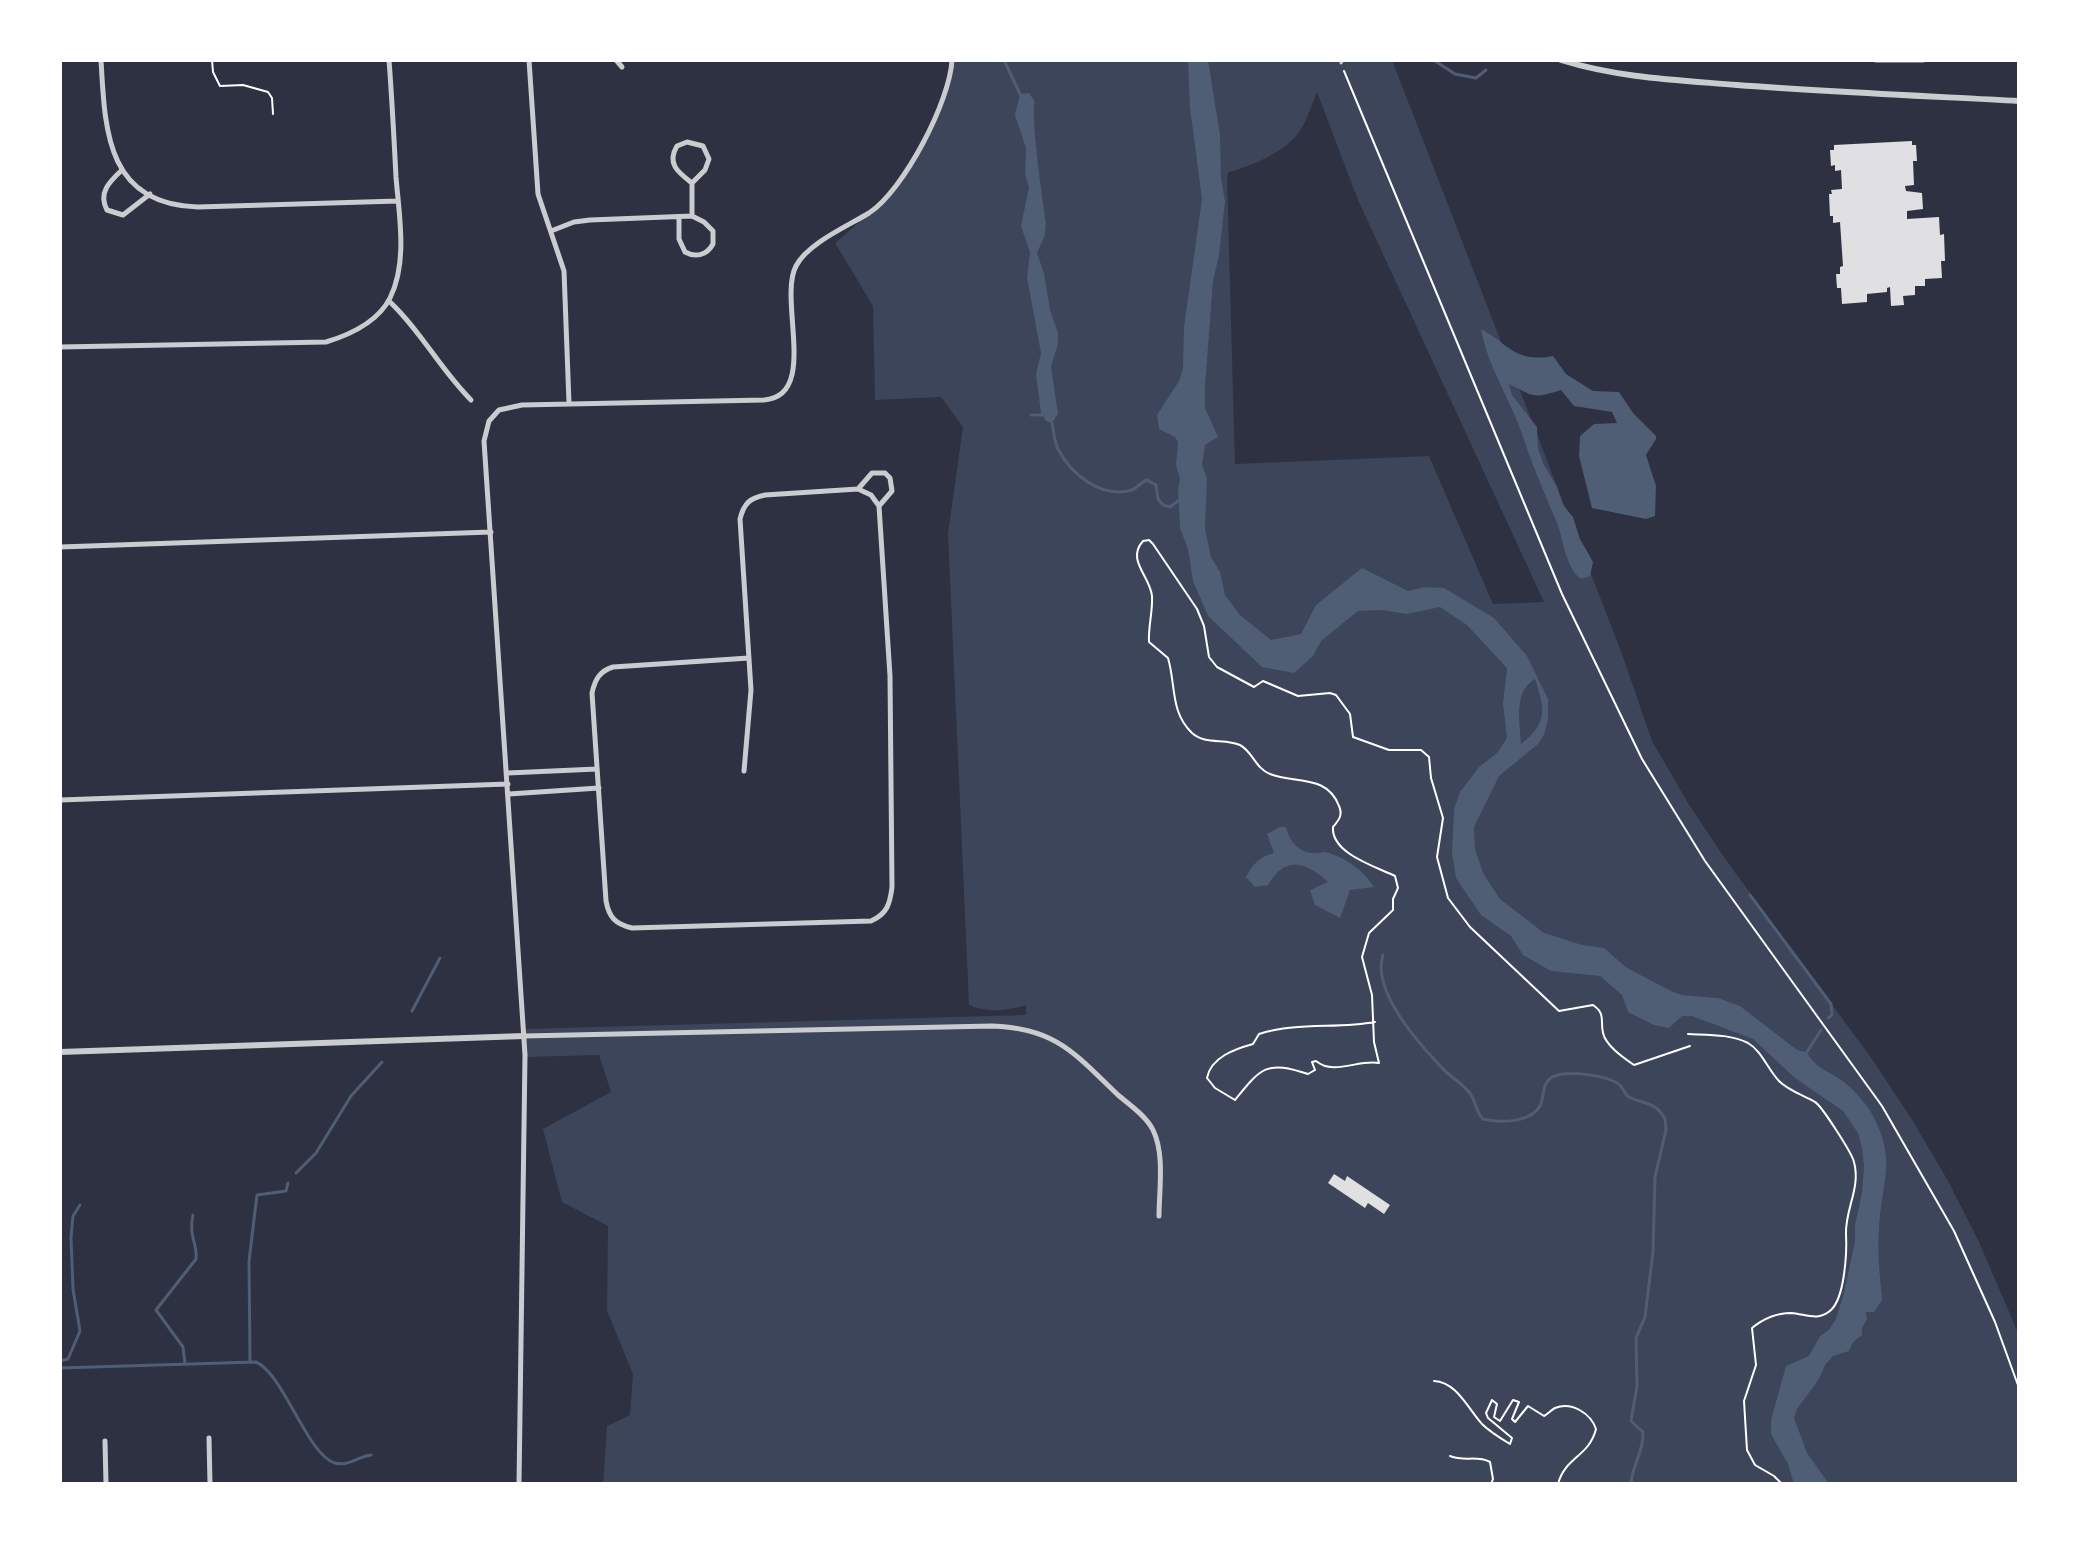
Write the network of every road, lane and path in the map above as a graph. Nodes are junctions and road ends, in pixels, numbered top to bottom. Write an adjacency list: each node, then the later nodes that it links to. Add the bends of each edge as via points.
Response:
1 (101, 60): 14 (street, via 106,134)
2 (212, 60): 13 (path, via 220,86 268,92)
3 (389, 60): 17 (street)
4 (529, 60): 20 (street, via 538,194)
5 (616, 60): 11 (street)
6 (952, 60): 24 (street, via 940,107 899,183 872,211 820,243 794,268 792,376 784,393 773,400)
7 (1561, 60): 12 (street, via 1663,80)
8 (1876, 60): 9 (street)
9 (1923, 60)
10 (1342, 62): 44 (path, via 1562,594 1642,759 1705,861 1882,1106 1954,1231)
11 (622, 67)
12 (2019, 101)
13 (273, 114)
14 (122, 170): 16 (street); 16 (street, via 105,188 107,210 123,215)
15 (692, 183): 15 (street, via 676,170 673,158 677,146 687,142 703,146 708,154 707,166); 18 (street)
16 (150, 194): 17 (street, via 184,206)
17 (398, 201): 21 (street, via 400,259)
18 (692, 216): 19 (street); 19 (street, via 714,234 710,249 701,255 689,254 681,246)
19 (679, 217): 20 (street, via 590,220)
20 (551, 231): 24 (street, via 566,283)
21 (389, 301): 22 (street, via 355,332 326,342); 23 (street)
22 (60, 347)
23 (471, 400)
24 (569, 403): 27 (street, via 505,407 489,421 484,441)
25 (858, 489): 26 (street); 26 (street, via 872,473 885,473 892,491); 29 (street, via 765,495 745,504 740,519)
26 (879, 506): 34 (street, via 890,703 892,887 885,912 871,921 624,926 608,911)
27 (491, 532): 28 (street); 32 (street)
28 (60, 547)
29 (749, 658): 30 (street, via 602,672 592,693); 31 (street)
30 (597, 769): 32 (street); 34 (street)
31 (744, 771)
32 (508, 773): 33 (street)
33 (508, 784): 35 (street); 36 (street)
34 (599, 788): 35 (street)
35 (509, 794): 39 (street)
36 (60, 800)
37 (1375, 1022): 37 (path, via 1379,1063 1340,1068 1316,1061 1308,1074 1268,1067 1235,1100 1207,1078 1208,1069 1229,1051 1253,1044 1259,1034 1278,1028); 40 (path, via 1362,957 1369,933 1393,910 1395,876 1337,844 1333,827 1342,812 1328,790 1311,780 1272,775 1257,767 1241,745 1195,736 1185,725 1176,710 1168,658 1149,642 1152,595 1137,553 1143,541 1153,544 1197,609 1209,657 1217,667 1254,687 1263,681 1298,696 1336,695 1350,714 1353,737 1389,750 1421,750 1429,757 1443,818 1437,857 1448,898 1470,927 1559,1011 1593,1005 1599,1009 1609,1044 1634,1065)
38 (1688, 1034): 53 (path, via 1749,1044 1780,1082 1822,1107 1854,1161 1854,1196 1846,1223 1848,1256 1836,1304 1815,1317 1788,1313 1752,1328 1756,1365 1744,1401 1747,1450 1755,1465)
39 (524, 1036): 41 (street); 42 (street, via 992,1026 1042,1034 1068,1048 1153,1130 1159,1157); 50 (street)
40 (1690, 1046)
41 (60, 1052)
42 (1159, 1216)
43 (1434, 1381): 52 (path, via 1444,1382 1483,1425 1510,1444 1512,1438 1488,1418 1492,1400 1497,1404 1494,1417 1500,1421 1513,1400 1518,1408 1515,1422 1528,1406 1544,1416 1565,1407 1587,1415 1596,1429 1593,1443 1568,1465)
44 (2019, 1388)
45 (209, 1438): 49 (street)
46 (105, 1441): 48 (street)
47 (1450, 1456): 51 (path, via 1490,1462)
48 (106, 1484)
49 (210, 1484)
50 (519, 1484)
51 (1491, 1484)
52 (1558, 1484)
53 (1782, 1484)

